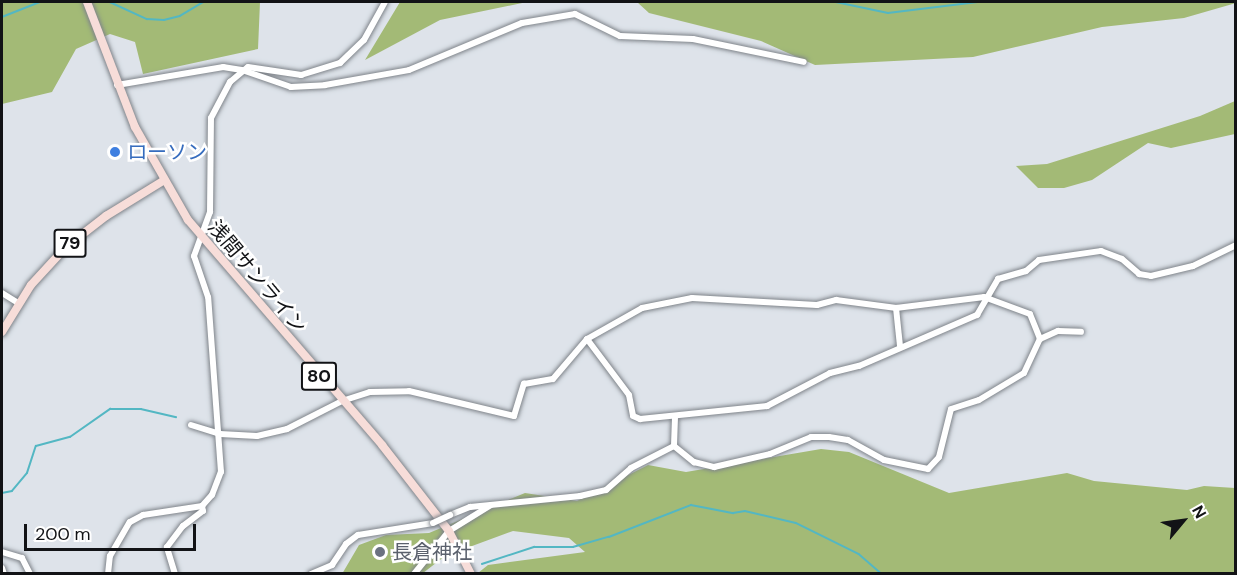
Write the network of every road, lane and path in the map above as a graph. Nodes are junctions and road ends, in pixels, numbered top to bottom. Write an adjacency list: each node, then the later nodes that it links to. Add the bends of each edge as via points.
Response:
1 (87, 2): 5 (main road, 浅間サンライン)
2 (385, 2): 4 (street, via 364,40 340,63 301,75 262,68)
3 (804, 62): 4 (street, via 693,39 621,36 575,14 522,23 387,75 291,87)
4 (242, 70): 5 (street, via 223,67); 7 (street, via 230,82 211,118 210,212)
5 (117, 85): 6 (main road, 浅間サンライン)
6 (163, 181): 7 (main road, 浅間サンライン / 80); 11 (main road, 79, via 77,237 41,272)
7 (201, 237): 18 (main road, 浅間サンライン / 80); 21 (street, via 195,263 208,297)
8 (1236, 245): 10 (street, via 1193,266 1151,276 1139,274 1122,259 1101,251 1048,257 1026,271 998,279)
9 (2, 292): 11 (street)
10 (984, 297): 12 (street); 16 (street, via 1030,314); 17 (street, via 977,315)
11 (18, 303): 13 (main road, 79)
12 (896, 308): 15 (street, via 836,300 817,305 692,298 642,308); 17 (street)
13 (2, 332)
14 (1081, 332): 16 (street, via 1058,331)
15 (587, 339): 18 (street, via 553,379 524,384 514,416 409,391 370,392); 19 (street, via 629,395 633,416)
16 (1040, 339): 22 (street, via 1024,373 979,400 951,409 939,457 928,469 884,460 848,440 829,437 811,437 770,454 714,467 694,462)
17 (900, 346): 19 (street, via 859,366 830,373 767,406)
18 (342, 401): 21 (street, via 275,433); 25 (main road, 浅間サンライン / 80)
19 (675, 417): 22 (street)
20 (191, 425): 21 (street)
21 (220, 434): 24 (street, via 219,478)
22 (674, 446): 23 (street, via 631,468 606,490)
23 (491, 505): 25 (street); 32 (street, bridge, via 470,507 433,523 358,535 332,564)
24 (202, 506): 30 (street, via 143,515 130,522 110,556); 31 (street, via 203,511 183,526 167,547)
25 (449, 531): 33 (street); 34 (main road, 浅間サンライン / 80)
26 (2, 552): 29 (street, via 22,558)
27 (2, 568): 28 (street)
28 (4, 573)
29 (30, 573)
30 (108, 573)
31 (175, 573)
32 (311, 573)
33 (414, 573)
34 (471, 573)

